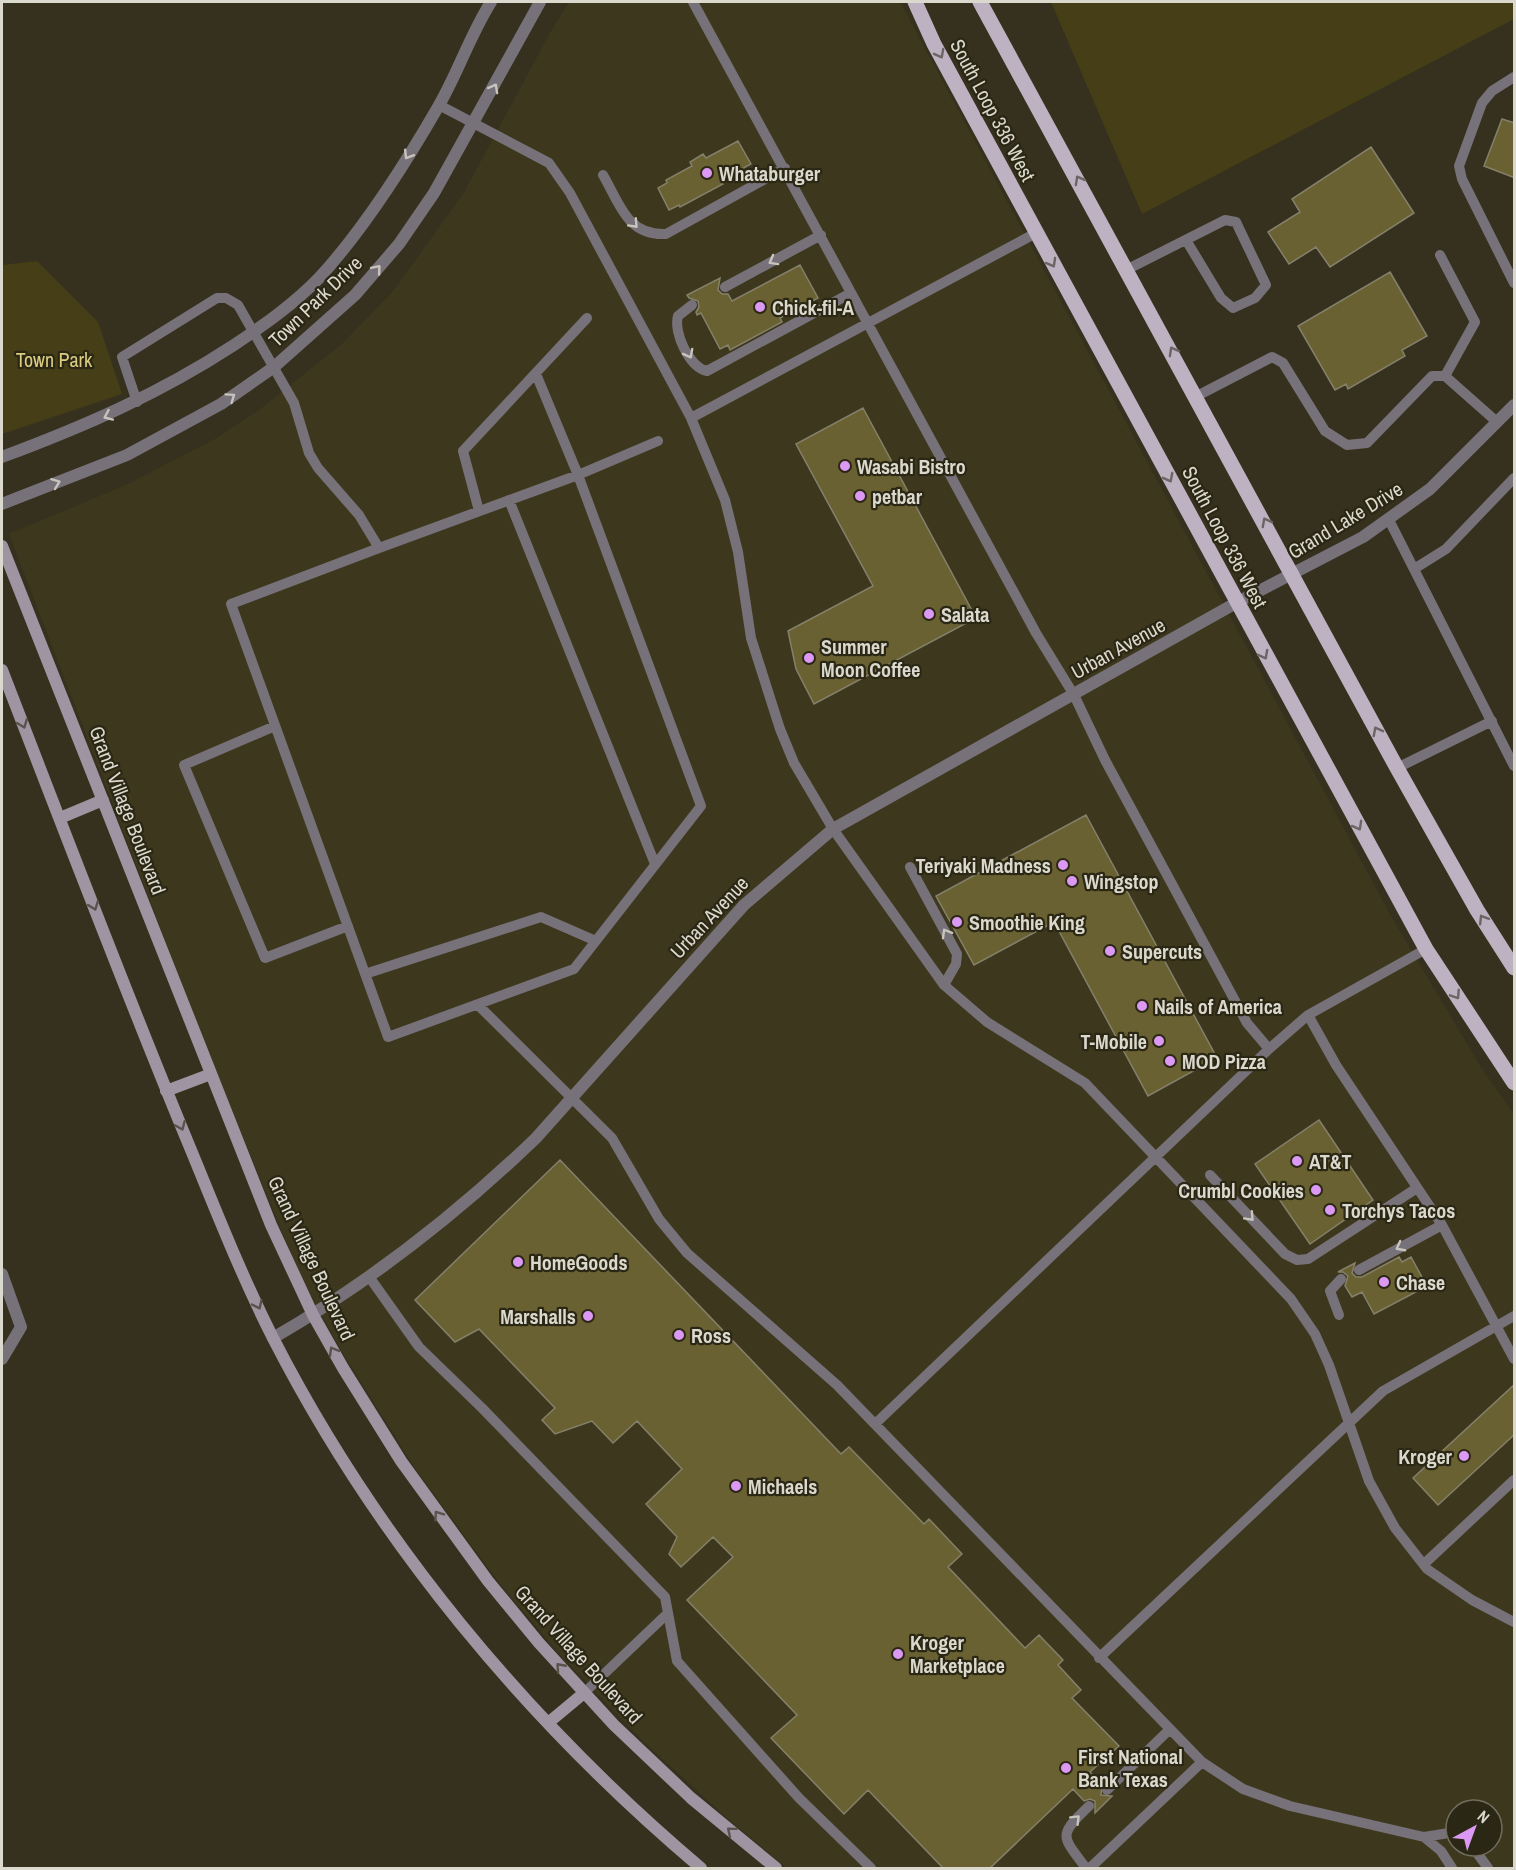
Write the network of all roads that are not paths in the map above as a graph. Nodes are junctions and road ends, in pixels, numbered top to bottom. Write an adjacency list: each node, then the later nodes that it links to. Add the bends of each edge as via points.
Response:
1 (491, 2): 7 (street, Town Park Drive)
2 (540, 2): 8 (street, Town Park Drive, one-way to 2)
3 (693, 2): 9 (lane)
4 (915, 2): 11 (main road, South Loop 336 West, one-way to 11)
5 (980, 2): 15 (main road, South Loop 336 West, one-way to 5)
6 (1515, 77): 16 (lane, via 1492,91 1482,103 1460,166 1462,179)
7 (439, 105): 8 (lane); 22 (street, Town Park Drive, one-way to 22, via 342,251 292,303)
8 (474, 124): 23 (street, Town Park Drive, one-way to 8, via 355,296 399,244 434,194); 29 (lane, via 549,163 570,193)
9 (785, 168): 10 (lane, one-way to 9, via 629,222 651,235 666,234); 12 (lane)
10 (603, 175)
11 (1036, 233): 21 (lane); 43 (main road, South Loop 336 West, one-way to 43)
12 (821, 235): 17 (lane, one-way to 17); 18 (lane)
13 (1186, 240): 13 (lane, via 1226,220 1236,222 1266,285 1255,298 1233,308 1221,298); 15 (lane)
14 (1440, 255): 25 (lane, via 1475,322)
15 (1128, 269): 26 (main road, South Loop 336 West, one-way to 15)
16 (1515, 283)
17 (725, 287)
18 (851, 293): 19 (lane, one-way to 18, via 678,316 677,330 694,364 707,371); 21 (lane)
19 (692, 305)
20 (587, 318): 24 (lane)
21 (867, 323): 29 (lane); 45 (lane, via 1036,633)
22 (255, 331): 23 (lane); 27 (street, Town Park Drive); 27 (lane, via 238,304 217,298 122,357)
23 (274, 367): 36 (street, Town Park Drive, one-way to 23, via 128,455 221,404); 40 (lane, via 294,403 309,453 359,515)
24 (536, 374): 33 (lane); 37 (lane, via 463,452)
25 (1445, 376): 26 (lane, via 1432,376 1366,443 1347,445 1325,431 1283,363 1272,357); 30 (lane)
26 (1197, 396): 42 (main road, South Loop 336 West, one-way to 26)
27 (137, 402): 32 (street, Town Park Drive, one-way to 32)
28 (1515, 405): 30 (street, Grand Lake Drive)
29 (691, 418): 52 (lane, via 725,500 738,552 751,638 780,729 794,763)
30 (1497, 422): 38 (street, Grand Lake Drive, via 1431,489)
31 (658, 441): 33 (lane)
32 (2, 457)
33 (578, 474): 35 (lane); 53 (lane, via 701,806)
34 (1515, 478): 41 (lane, via 1446,549)
35 (509, 500): 37 (lane); 53 (lane)
36 (2, 504)
37 (479, 511): 40 (lane)
38 (1389, 520): 41 (lane); 42 (street, Grand Lake Drive)
39 (2, 546): 50 (street, Grand Village Boulevard)
40 (378, 548): 47 (lane, via 231,604)
41 (1414, 569): 46 (lane)
42 (1293, 574): 43 (street, Grand Lake Drive); 49 (main road, South Loop 336 West, one-way to 42)
43 (1236, 603): 45 (street, Urban Avenue); 57 (main road, South Loop 336 West, one-way to 57)
44 (2, 670): 51 (street, one-way to 51)
45 (1074, 694): 52 (street, Urban Avenue); 63 (lane, via 1105,760 1242,1013)
46 (1492, 721): 48 (lane); 49 (lane)
47 (275, 726): 55 (lane); 55 (lane, via 184,765 265,957)
48 (1515, 766)
49 (1397, 768): 58 (main road, South Loop 336 West, one-way to 49, via 1477,910)
50 (103, 800): 51 (street); 64 (street, Grand Village Boulevard)
51 (60, 818): 66 (street, one-way to 66)
52 (833, 829): 60 (lane); 67 (street, Urban Avenue, via 744,905)
53 (655, 864): 56 (lane)
54 (910, 867): 60 (lane, one-way to 54, via 957,954)
55 (348, 926): 59 (lane)
56 (596, 941): 59 (lane, via 541,917); 61 (lane, via 574,969)
57 (1426, 949): 62 (lane); 65 (main road, South Loop 336 West, one-way to 65)
58 (1515, 968)
59 (365, 974): 61 (lane, via 388,1036)
60 (944, 986): 68 (lane, via 987,1022 1084,1083)
61 (478, 1005): 67 (lane)
62 (1308, 1015): 63 (lane); 70 (lane, via 1336,1065)
63 (1269, 1049): 68 (lane)
64 (211, 1074): 66 (street); 76 (street, Grand Village Boulevard, via 271,1225)
65 (1515, 1083)
66 (166, 1091): 80 (street, one-way to 80)
67 (571, 1099): 74 (street, Urban Avenue, via 473,1197); 84 (lane, via 612,1138 659,1219 687,1254 808,1359)
68 (1155, 1158): 83 (lane, via 1303,1315 1329,1365); 84 (lane)
69 (1210, 1175): 70 (lane, one-way to 70, via 1285,1254 1297,1260 1308,1258)
70 (1418, 1188): 71 (lane)
71 (1442, 1225): 72 (lane, one-way to 72); 79 (lane)
72 (1359, 1270)
73 (2, 1274): 81 (street, via 21,1327)
74 (370, 1278): 76 (street, Urban Avenue); 87 (lane, via 418,1347 665,1597)
75 (1341, 1279): 77 (lane, via 1330,1291)
76 (313, 1315): 80 (street, Urban Avenue); 90 (street, Grand Village Boulevard, one-way to 76, via 442,1521)
77 (1339, 1315)
78 (1515, 1316): 79 (lane)
79 (1495, 1327): 82 (lane); 83 (lane, via 1391,1385)
80 (273, 1338): 91 (street, via 399,1544 490,1661)
81 (2, 1359)
82 (1515, 1359)
83 (1348, 1422): 86 (lane, via 1378,1498 1395,1528); 89 (lane)
84 (875, 1424): 89 (lane)
85 (1515, 1480): 86 (lane)
86 (1424, 1564): 88 (lane, via 1472,1600)
87 (668, 1613): 90 (lane); 100 (lane, via 677,1661 799,1798)
88 (1515, 1622)
89 (1099, 1658): 92 (lane)
90 (584, 1693): 91 (street); 99 (street, Grand Village Boulevard, one-way to 90, via 691,1798)
91 (548, 1723): 98 (street, via 654,1829)
92 (1169, 1731): 93 (lane); 94 (lane)
93 (1202, 1762): 97 (lane, via 1264,1799); 101 (lane)
94 (1107, 1790)
95 (1089, 1806): 101 (lane, one-way to 95, via 1065,1836)
96 (1444, 1836): 97 (lane)
97 (1424, 1837): 102 (lane, via 1441,1851)
98 (700, 1869)
99 (776, 1869)
100 (871, 1869)
101 (1088, 1869)
102 (1452, 1869)

